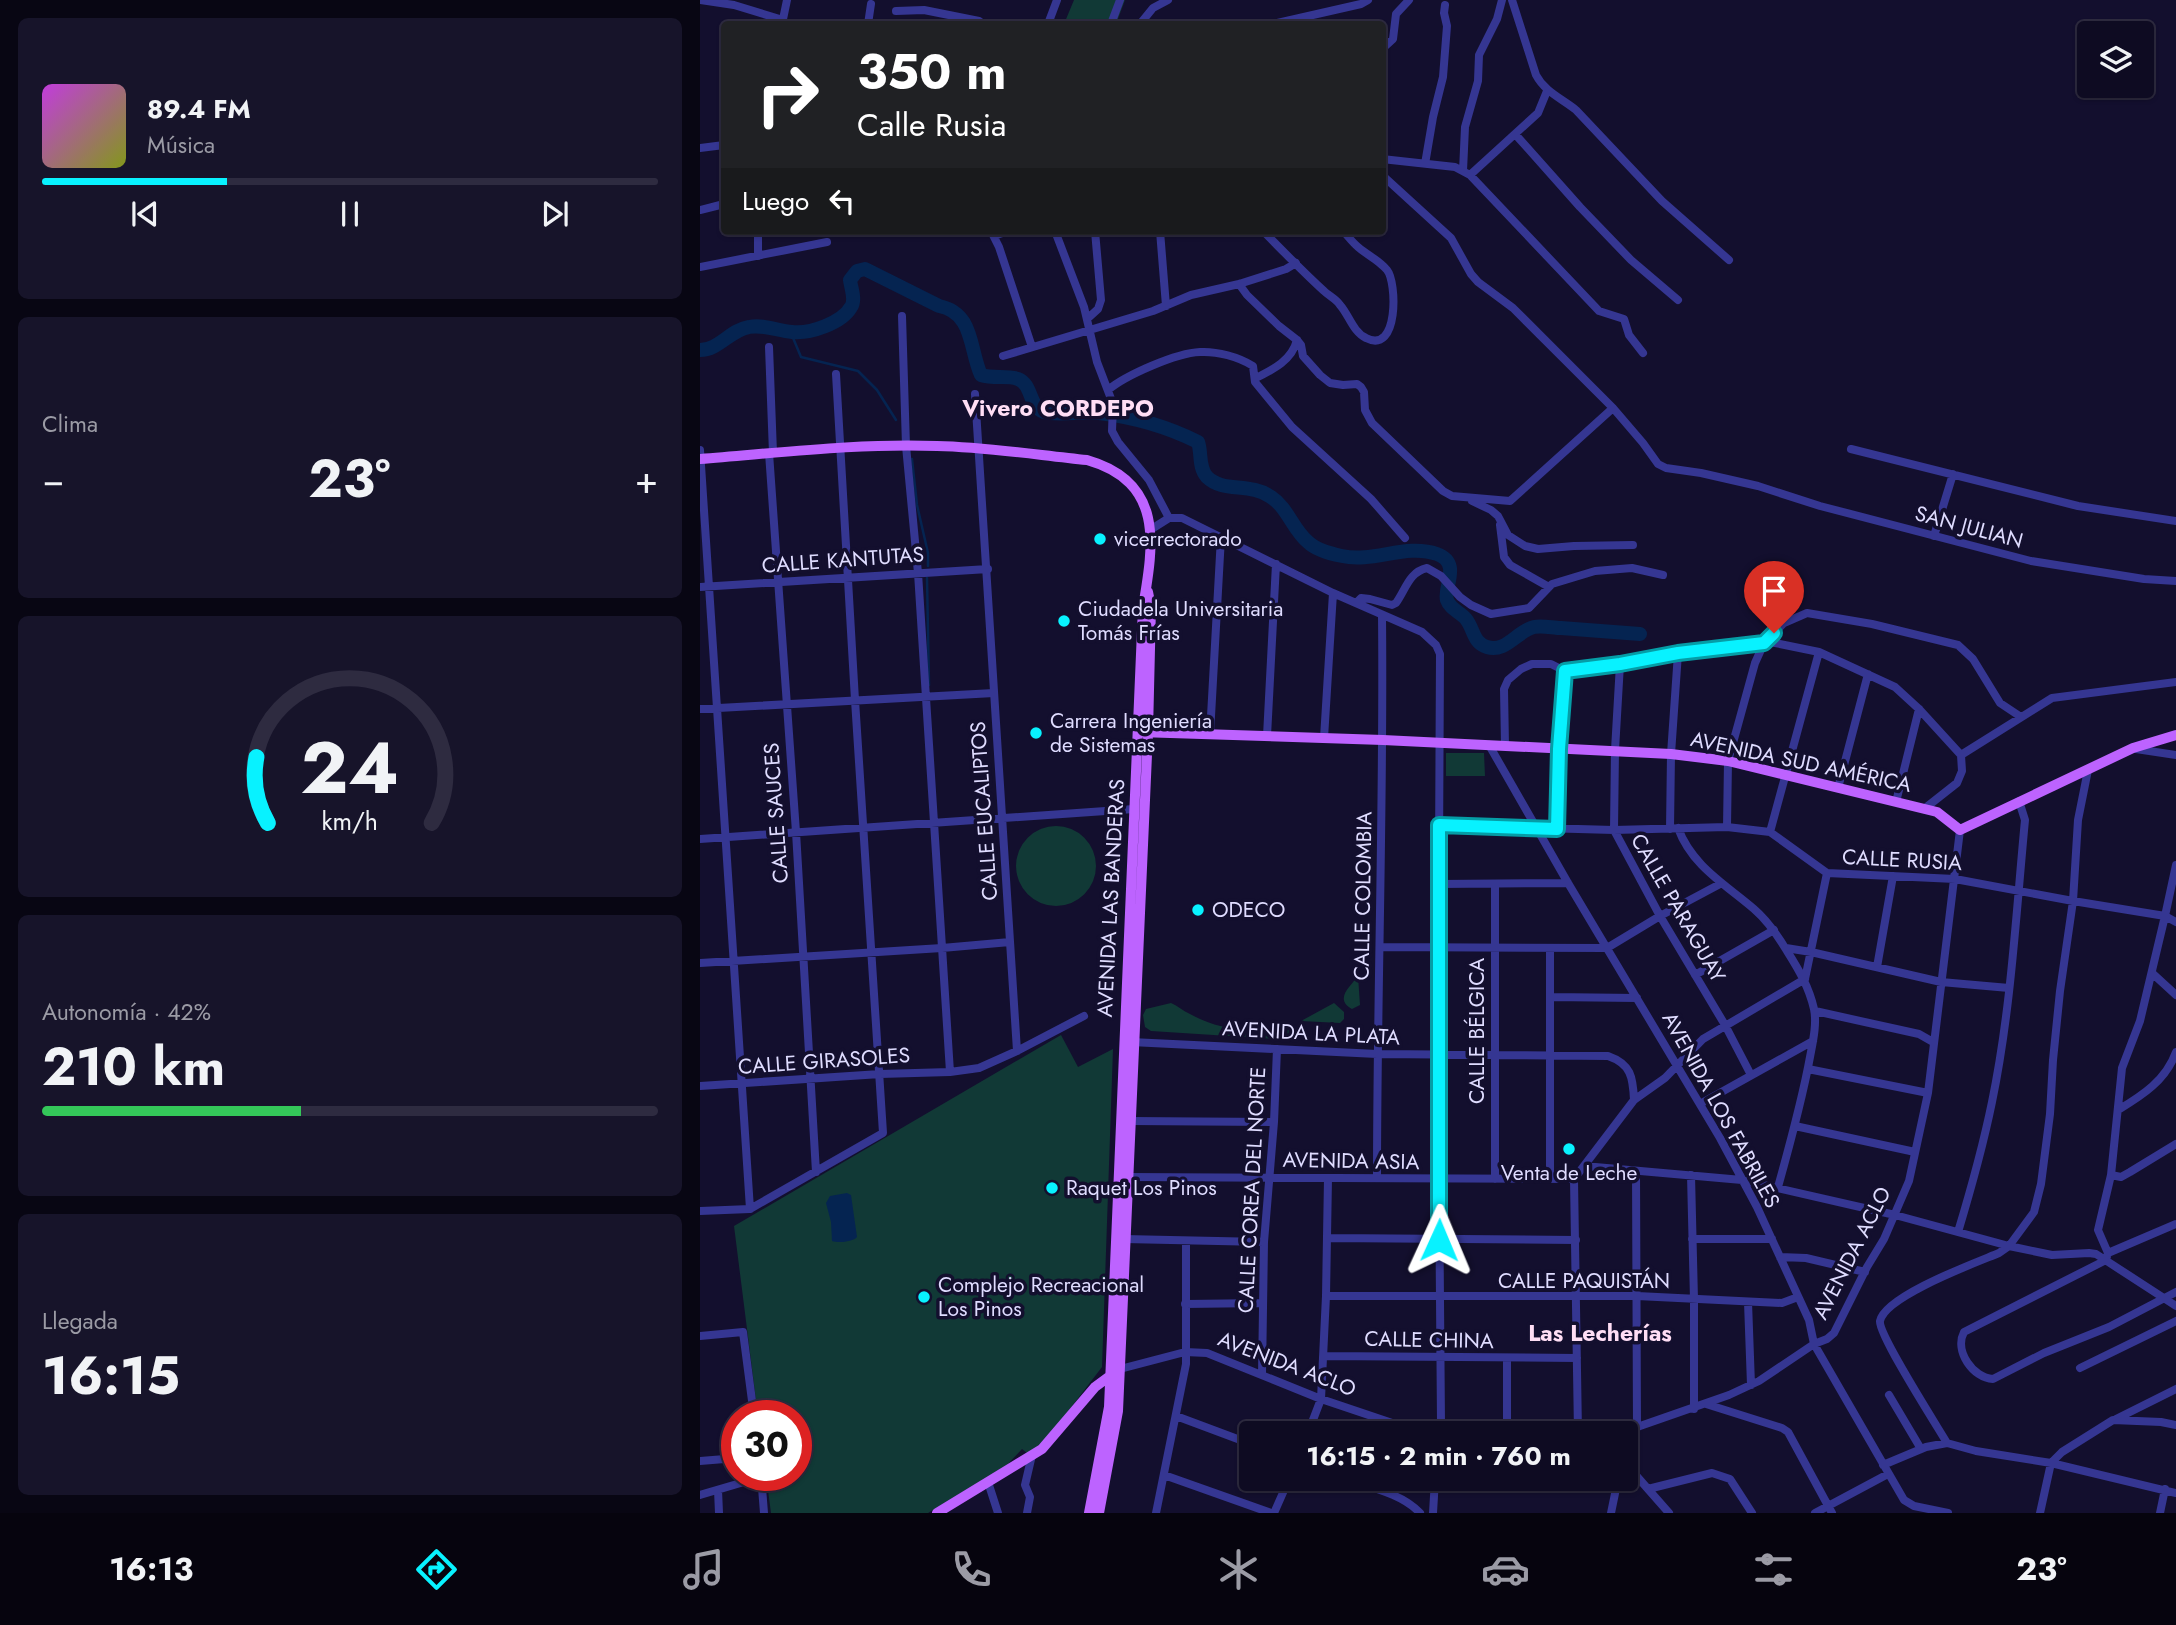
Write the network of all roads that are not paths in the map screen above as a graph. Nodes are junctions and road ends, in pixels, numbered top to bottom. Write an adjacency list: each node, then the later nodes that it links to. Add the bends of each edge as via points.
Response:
1 (700, 0): 13 (street, via 734,5)
2 (787, 0): 14 (street)
3 (1057, 0): 17 (street)
4 (1120, 0): 18 (street)
5 (1168, 0): 19 (street)
6 (1368, 0): 20 (street)
7 (1409, 0): 21 (street, via 1396,14 1393,39)
8 (1502, 0): 28 (street, via 1479,55 1478,81 1465,127)
9 (1512, 0): 22 (street, via 1536,75)
10 (872, 4): 15 (street)
11 (1444, 5): 27 (street, via 1443,77)
12 (896, 11): 16 (street, via 924,10)
13 (779, 21)
14 (782, 21)
15 (869, 21)
16 (979, 21)
17 (1049, 21)
18 (1112, 21)
19 (1142, 21)
20 (1286, 21)
21 (1386, 46)
22 (1547, 91): 23 (street, via 1538,113); 41 (street, via 1576,110 1662,201)
23 (1516, 134): 28 (street); 45 (street, via 1631,260)
24 (721, 145): 25 (street)
25 (700, 148)
26 (1386, 159): 27 (street)
27 (1425, 164): 28 (street, via 1455,167)
28 (1466, 173): 53 (street, via 1599,310 1625,319 1629,335)
29 (1386, 179): 59 (street, SAN JULIAN, via 1451,238 1478,282 1513,309)
30 (721, 205): 31 (street)
31 (700, 210)
32 (758, 235): 40 (street)
33 (994, 235): 52 (street)
34 (1056, 235): 48 (street)
35 (1095, 235): 48 (street, via 1101,300)
36 (1160, 235): 46 (street)
37 (1267, 235): 42 (street)
38 (1347, 235): 42 (street, via 1391,278 1391,326 1381,340 1364,338 1342,306)
39 (827, 242): 40 (street)
40 (758, 256): 43 (street)
41 (1729, 260)
42 (1296, 263): 44 (street)
43 (700, 267)
44 (1239, 284): 46 (street); 50 (street)
45 (1678, 300)
46 (1166, 306): 49 (street)
47 (902, 316): 60 (street)
48 (1087, 319): 49 (street)
49 (1089, 330): 52 (street); 57 (street)
50 (1297, 340): 56 (street, via 1293,353); 68 (street, via 1303,356 1330,383 1361,387 1372,424 1424,475 1452,496)
51 (769, 347): 65 (street, CALLE SAUCES)
52 (1032, 347): 54 (street)
53 (1643, 353)
54 (1003, 356)
55 (836, 374): 62 (street)
56 (1256, 378): 57 (street, via 1253,366 1244,360 1200,352 1119,380); 75 (street, via 1292,427 1371,499)
57 (1108, 390): 69 (street, via 1114,410 1112,431 1149,480)
58 (975, 394): 61 (street, CALLE EUCALIPTOS)
59 (1613, 408): 68 (street, via 1510,501); 73 (street, SAN JULIAN, via 1658,464 1673,470 1758,486)
60 (906, 446): 61 (main road, AVENIDA LAS BANDERAS); 62 (main road, AVENIDA LAS BANDERAS); 79 (street)
61 (978, 448): 72 (main road, AVENIDA LAS BANDERAS, via 1104,465 1127,480 1142,499); 78 (street, CALLE EUCALIPTOS)
62 (840, 449): 65 (main road, AVENIDA LAS BANDERAS); 81 (street)
63 (1851, 449): 67 (street)
64 (700, 450): 66 (street)
65 (771, 453): 66 (main road, AVENIDA LAS BANDERAS); 82 (street, CALLE SAUCES)
66 (700, 459): 84 (street)
67 (1952, 474): 71 (street, via 2078,506); 73 (street)
68 (1466, 498): 70 (street)
69 (1169, 518): 72 (street); 74 (street, via 1182,518)
70 (1499, 518): 76 (street, via 1513,540 1538,550); 86 (street, via 1504,557)
71 (2176, 521)
72 (1150, 530): 105 (main road, AVENIDA LAS BANDERAS, via 1143,607)
73 (1934, 536): 83 (street, SAN JULIAN, via 2031,561)
74 (1221, 537): 77 (street); 106 (street)
75 (1405, 538)
76 (1633, 545)
77 (1276, 564): 87 (street); 108 (street)
78 (988, 569): 79 (street, CALLE KANTUTAS); 97 (street, CALLE EUCALIPTOS)
79 (918, 573): 81 (street, CALLE KANTUTAS); 98 (street)
80 (1663, 575): 86 (street, via 1632,568 1595,571)
81 (847, 576): 82 (street, CALLE KANTUTAS); 99 (street)
82 (779, 581): 84 (street, CALLE KANTUTAS); 100 (street, CALLE SAUCES)
83 (2176, 581)
84 (710, 586): 85 (street, CALLE KANTUTAS); 101 (street)
85 (700, 587)
86 (1549, 587): 88 (street, via 1529,608 1491,614 1471,606 1427,568 1412,576 1392,605 1370,598)
87 (1333, 593): 88 (street); 109 (street)
88 (1356, 603): 89 (street)
89 (1382, 615): 110 (street, CALLE COLOMBIA); 111 (street, via 1422,632 1436,645 1440,654)
90 (1764, 643): 91 (street); 92 (street); 104 (street, via 1784,623 1807,613 1949,642 1973,659 2000,702); 120 (street)
91 (1819, 652): 95 (street); 122 (street)
92 (1678, 653): 93 (street); 117 (street)
93 (1620, 664): 94 (street); 116 (street, CALLE PARAGUAY)
94 (1565, 671): 113 (street, via 1550,664 1532,664 1508,680 1504,689); 115 (street)
95 (1868, 674): 103 (street, via 1895,687); 123 (street)
96 (2176, 682): 104 (street, via 2052,698)
97 (994, 693): 98 (street); 128 (street, CALLE EUCALIPTOS)
98 (924, 696): 99 (street); 129 (street)
99 (855, 700): 100 (street); 131 (street)
100 (785, 704): 101 (street); 138 (street, CALLE SAUCES)
101 (718, 708): 102 (street); 140 (street)
102 (700, 709)
103 (1919, 709): 118 (street); 125 (street)
104 (2021, 717): 118 (street)
105 (1144, 732): 106 (main road, AVENIDA SUD AMÉRICA); 126 (main road, AVENIDA LAS BANDERAS); 182 (main road, AVENIDA LAS BANDERAS)
106 (1210, 734): 108 (main road, AVENIDA SUD AMÉRICA)
107 (2176, 735): 114 (main road)
108 (1267, 736): 109 (main road, AVENIDA SUD AMÉRICA)
109 (1324, 738): 110 (main road, AVENIDA SUD AMÉRICA)
110 (1383, 740): 111 (main road, AVENIDA SUD AMÉRICA); 157 (street, CALLE COLOMBIA)
111 (1439, 743): 112 (main road, AVENIDA SUD AMÉRICA); 130 (street)
112 (1489, 745): 113 (main road, AVENIDA SUD AMÉRICA); 133 (street, AVENIDA LOS FABRILES)
113 (1505, 746): 115 (main road, AVENIDA SUD AMÉRICA)
114 (2133, 748): 119 (street); 121 (main road)
115 (1559, 749): 116 (main road, AVENIDA SUD AMÉRICA); 135 (street)
116 (1615, 750): 117 (main road, AVENIDA SUD AMÉRICA); 136 (street, CALLE PARAGUAY)
117 (1671, 754): 120 (main road, AVENIDA SUD AMÉRICA); 134 (street)
118 (1961, 755): 127 (street, via 1957,783)
119 (2176, 755)
120 (1728, 761): 122 (main road, AVENIDA SUD AMÉRICA); 132 (street)
121 (2088, 770): 124 (main road); 151 (street, via 2077,820)
122 (1784, 775): 123 (main road, AVENIDA SUD AMÉRICA); 139 (street)
123 (1838, 788): 125 (main road, AVENIDA SUD AMÉRICA)
124 (2019, 801): 137 (main road); 150 (street, via 2025,820)
125 (1896, 802): 127 (main road, AVENIDA SUD AMÉRICA)
126 (1134, 809): 128 (street); 182 (main road, AVENIDA LAS BANDERAS)
127 (1924, 809): 137 (main road, AVENIDA SUD AMÉRICA, via 1937,812)
128 (1003, 818): 129 (street); 156 (street, CALLE EUCALIPTOS)
129 (933, 823): 131 (street); 158 (street)
130 (1439, 825): 133 (street, CALLE RUSIA); 147 (street)
131 (864, 827): 138 (street); 164 (street)
132 (1727, 827): 134 (street, CALLE RUSIA); 139 (street, CALLE RUSIA)
133 (1537, 828): 135 (street, CALLE RUSIA); 146 (street, AVENIDA LOS FABRILES)
134 (1674, 828): 136 (street, CALLE RUSIA); 149 (street)
135 (1557, 829): 136 (street, CALLE RUSIA)
136 (1614, 830): 152 (street, CALLE PARAGUAY)
137 (1960, 830): 145 (street, AVENIDA ACLO)
138 (796, 832): 140 (street); 166 (street, CALLE SAUCES)
139 (1770, 832): 143 (street, CALLE RUSIA)
140 (724, 837): 141 (street); 167 (street)
141 (700, 839)
142 (2176, 865): 153 (street)
143 (1827, 873): 144 (street, CALLE RUSIA); 165 (street)
144 (1893, 876): 145 (street, CALLE RUSIA); 169 (street)
145 (1955, 879): 150 (street, CALLE RUSIA); 173 (street, AVENIDA ACLO)
146 (1568, 883): 148 (street); 162 (street, AVENIDA LOS FABRILES)
147 (1439, 884): 148 (street); 159 (street)
148 (1495, 884): 160 (street, CALLE BÉLGICA)
149 (1720, 884): 152 (street); 155 (street)
150 (2018, 890): 151 (street, CALLE RUSIA); 174 (street)
151 (2073, 901): 153 (street, CALLE RUSIA); 236 (street, via 2041,1184 2035,1212)
152 (1660, 916): 162 (street); 171 (street, CALLE PARAGUAY)
153 (2165, 916): 154 (street, CALLE RUSIA); 170 (street)
154 (2176, 922)
155 (1774, 930): 163 (street); 171 (street)
156 (1010, 942): 158 (street); 185 (street, CALLE EUCALIPTOS)
157 (1380, 947): 159 (street); 187 (street, CALLE COLOMBIA)
158 (942, 948): 164 (street); 193 (street)
159 (1438, 948): 160 (street); 188 (street)
160 (1495, 948): 161 (street); 189 (street, CALLE BÉLGICA)
161 (1550, 948): 162 (street); 176 (street)
162 (1607, 948): 177 (street, AVENIDA LOS FABRILES)
163 (1786, 948): 165 (street); 172 (street)
164 (872, 951): 166 (street); 194 (street)
165 (1811, 952): 169 (street); 172 (street)
166 (803, 957): 167 (street); 196 (street, CALLE SAUCES)
167 (733, 961): 168 (street); 197 (street)
168 (700, 963)
169 (1877, 967): 173 (street)
170 (2152, 973): 175 (street); 202 (street, via 2124,1059)
171 (1695, 975): 180 (street, CALLE PARAGUAY)
172 (1805, 979): 178 (street); 180 (street)
173 (1941, 982): 174 (street); 183 (street, AVENIDA ACLO)
174 (2009, 988): 227 (street, via 1992,1102)
175 (2176, 995)
176 (1550, 997): 177 (street); 190 (street)
177 (1637, 998): 191 (street, AVENIDA LOS FABRILES)
178 (1815, 1012): 181 (street); 183 (street, via 1919,1034)
179 (1084, 1016): 185 (street, CALLE GIRASOLES)
180 (1725, 1025): 191 (street, via 1703,1039); 195 (street, CALLE PARAGUAY)
181 (1813, 1041): 192 (street); 195 (street)
182 (1129, 1042): 184 (street, AVENIDA LA PLATA); 203 (main road, AVENIDA LAS BANDERAS); 262 (main road, AVENIDA LAS BANDERAS)
183 (1933, 1042): 199 (street, AVENIDA ACLO)
184 (1277, 1049): 187 (street, AVENIDA LA PLATA); 204 (street, CALLE COREA DEL NORTE)
185 (1017, 1051): 193 (street, CALLE GIRASOLES, via 979,1068)
186 (2176, 1052): 202 (street, via 2164,1075)
187 (1377, 1054): 188 (street, AVENIDA LA PLATA); 216 (street, CALLE COLOMBIA)
188 (1438, 1055): 189 (street, AVENIDA LA PLATA); 220 (street)
189 (1495, 1055): 190 (street, AVENIDA LA PLATA); 217 (street, CALLE BÉLGICA)
190 (1551, 1056): 200 (street, AVENIDA LA PLATA, via 1617,1060 1627,1066); 218 (street)
191 (1677, 1067): 200 (street); 201 (street, AVENIDA LOS FABRILES)
192 (1808, 1069): 199 (street); 205 (street)
193 (950, 1072): 194 (street, CALLE GIRASOLES)
194 (880, 1074): 196 (street, CALLE GIRASOLES); 209 (street, via 883,1133)
195 (1751, 1075): 201 (street)
196 (811, 1079): 197 (street, CALLE GIRASOLES); 209 (street, CALLE SAUCES)
197 (743, 1084): 198 (street, CALLE GIRASOLES); 223 (street)
198 (700, 1086)
199 (1927, 1093): 207 (street, AVENIDA ACLO)
200 (1634, 1100): 208 (street)
201 (1700, 1104): 221 (street, AVENIDA LOS FABRILES)
202 (2118, 1110): 212 (street)
203 (1130, 1121): 204 (street); 213 (main road, AVENIDA LAS BANDERAS)
204 (1274, 1122): 214 (street, CALLE COREA DEL NORTE)
205 (1796, 1126): 207 (street); 222 (street)
206 (2176, 1144): 212 (street, via 2120,1177)
207 (1915, 1152): 225 (street, AVENIDA ACLO)
208 (1584, 1166): 210 (street); 219 (street)
209 (816, 1171): 223 (street)
210 (1636, 1171): 211 (street); 242 (street)
211 (1691, 1175): 221 (street); 229 (street)
212 (2110, 1175): 237 (street, via 2098,1230)
213 (1127, 1177): 214 (street, AVENIDA ASIA); 230 (main road, AVENIDA LAS BANDERAS)
214 (1269, 1178): 215 (street, AVENIDA ASIA); 235 (street, CALLE COREA DEL NORTE)
215 (1328, 1178): 216 (street, AVENIDA ASIA); 228 (street)
216 (1377, 1178): 220 (street, AVENIDA ASIA)
217 (1494, 1179): 218 (street, AVENIDA ASIA); 220 (street, AVENIDA ASIA)
218 (1550, 1179): 219 (street, AVENIDA ASIA)
219 (1574, 1179): 233 (street)
220 (1440, 1180): 232 (street)
221 (1742, 1180): 222 (street); 231 (street, AVENIDA LOS FABRILES)
222 (1778, 1187): 225 (street)
223 (750, 1209): 224 (street)
224 (700, 1211)
225 (1895, 1215): 227 (street); 239 (street, AVENIDA ACLO)
226 (2176, 1224): 237 (street)
227 (1958, 1232): 236 (street)
228 (1328, 1238): 232 (street); 241 (street)
229 (1692, 1238): 231 (street); 247 (street)
230 (1124, 1239): 234 (street); 261 (main road, AVENIDA LAS BANDERAS)
231 (1772, 1239): 238 (street, AVENIDA LOS FABRILES)
232 (1439, 1240): 233 (street); 243 (street)
233 (1576, 1240): 245 (street)
234 (1186, 1241): 235 (street); 250 (street)
235 (1264, 1242): 249 (street, CALLE COREA DEL NORTE)
236 (2009, 1246): 237 (street, via 2052,1255); 282 (street, via 1923,1285 1891,1305 1880,1320)
237 (2107, 1256): 246 (street, via 2125,1275); 246 (street, via 1964,1332 1961,1348 1975,1372 1993,1379)
238 (1780, 1257): 239 (street, via 1806,1258); 244 (street, AVENIDA LOS FABRILES)
239 (1865, 1272): 254 (street, AVENIDA ACLO, via 1834,1333)
240 (2176, 1292): 246 (street)
241 (1326, 1296): 243 (street, CALLE PAQUISTÁN); 256 (street)
242 (1637, 1296): 245 (street, CALLE PAQUISTÁN); 247 (street, CALLE PAQUISTÁN); 278 (street)
243 (1439, 1297): 245 (street, CALLE PAQUISTÁN); 257 (street)
244 (1798, 1297): 248 (street, CALLE PAQUISTÁN, via 1782,1303); 254 (street, AVENIDA LOS FABRILES)
245 (1576, 1298): 259 (street)
246 (2165, 1299): 251 (street)
247 (1694, 1300): 248 (street, CALLE PAQUISTÁN); 270 (street)
248 (1748, 1301): 264 (street)
249 (1263, 1303): 250 (street); 263 (street, CALLE COREA DEL NORTE)
250 (1185, 1304): 255 (street)
251 (2176, 1306)
252 (2176, 1321): 260 (street)
253 (700, 1335): 268 (street, via 743,1332)
254 (1814, 1344): 264 (street, AVENIDA ACLO); 288 (street, AVENIDA LOS FABRILES)
255 (1185, 1352): 261 (street, AVENIDA ACLO); 263 (street, AVENIDA ACLO, via 1207,1353); 271 (street)
256 (1323, 1356): 257 (street, CALLE CHINA); 267 (street)
257 (1440, 1356): 258 (street, CALLE CHINA); 275 (street)
258 (1507, 1358): 259 (street, CALLE CHINA); 276 (street)
259 (1577, 1359): 277 (street)
260 (2080, 1368)
261 (1120, 1369): 262 (main road, AVENIDA ACLO); 311 (main road, AVENIDA LAS BANDERAS, via 1118,1412)
262 (1110, 1375): 284 (main road, AVENIDA ACLO); 310 (main road, AVENIDA LAS BANDERAS, via 1109,1407)
263 (1262, 1375): 267 (street, AVENIDA ACLO)
264 (1751, 1385): 269 (street, AVENIDA ACLO)
265 (2176, 1389): 272 (street)
266 (1889, 1395): 283 (street)
267 (1321, 1399): 273 (street); 274 (street, AVENIDA ACLO)
268 (752, 1400)
269 (1706, 1404): 270 (street, AVENIDA ACLO); 304 (street, via 1788,1432)
270 (1693, 1409): 280 (street, AVENIDA ACLO)
271 (1175, 1416): 281 (street); 290 (street)
272 (2113, 1420): 279 (street); 287 (street)
273 (1313, 1421)
274 (1386, 1421)
275 (1441, 1421)
276 (1507, 1421)
277 (1578, 1421)
278 (1637, 1421)
279 (2176, 1425)
280 (1638, 1428)
281 (1239, 1440)
282 (1947, 1443): 283 (street); 287 (street)
283 (1921, 1449): 288 (street)
284 (1032, 1455): 292 (main road, AVENIDA ACLO); 309 (street, via 1025,1485 1030,1497)
285 (721, 1459): 286 (street)
286 (700, 1461)
287 (2051, 1463): 295 (street); 321 (street)
288 (1883, 1465): 289 (street, AVENIDA LOS FABRILES)
289 (1888, 1474): 304 (street); 320 (street, AVENIDA LOS FABRILES, via 1914,1506)
290 (1164, 1475): 312 (street); 313 (street)
291 (1638, 1478): 294 (street)
292 (988, 1482): 307 (main road, AVENIDA ACLO); 308 (street)
293 (721, 1489): 296 (street)
294 (1648, 1489): 317 (street); 318 (street, via 1712,1473 1730,1479)
295 (2165, 1489): 302 (street); 322 (street)
296 (718, 1490): 303 (street); 305 (street)
297 (762, 1491): 306 (street)
298 (1283, 1491): 313 (street)
299 (1380, 1491): 314 (street)
300 (1434, 1491): 315 (street)
301 (1616, 1491): 316 (street)
302 (2176, 1493)
303 (700, 1495)
304 (1830, 1509): 319 (street)
305 (719, 1513)
306 (764, 1513)
307 (937, 1513)
308 (998, 1513)
309 (1027, 1513)
310 (1089, 1513)
311 (1098, 1513)
312 (1156, 1513)
313 (1272, 1513)
314 (1420, 1513)
315 (1433, 1513)
316 (1611, 1513)
317 (1669, 1513)
318 (1752, 1513)
319 (1815, 1513)
320 (1948, 1513)
321 (2040, 1513)
322 (2160, 1513)

